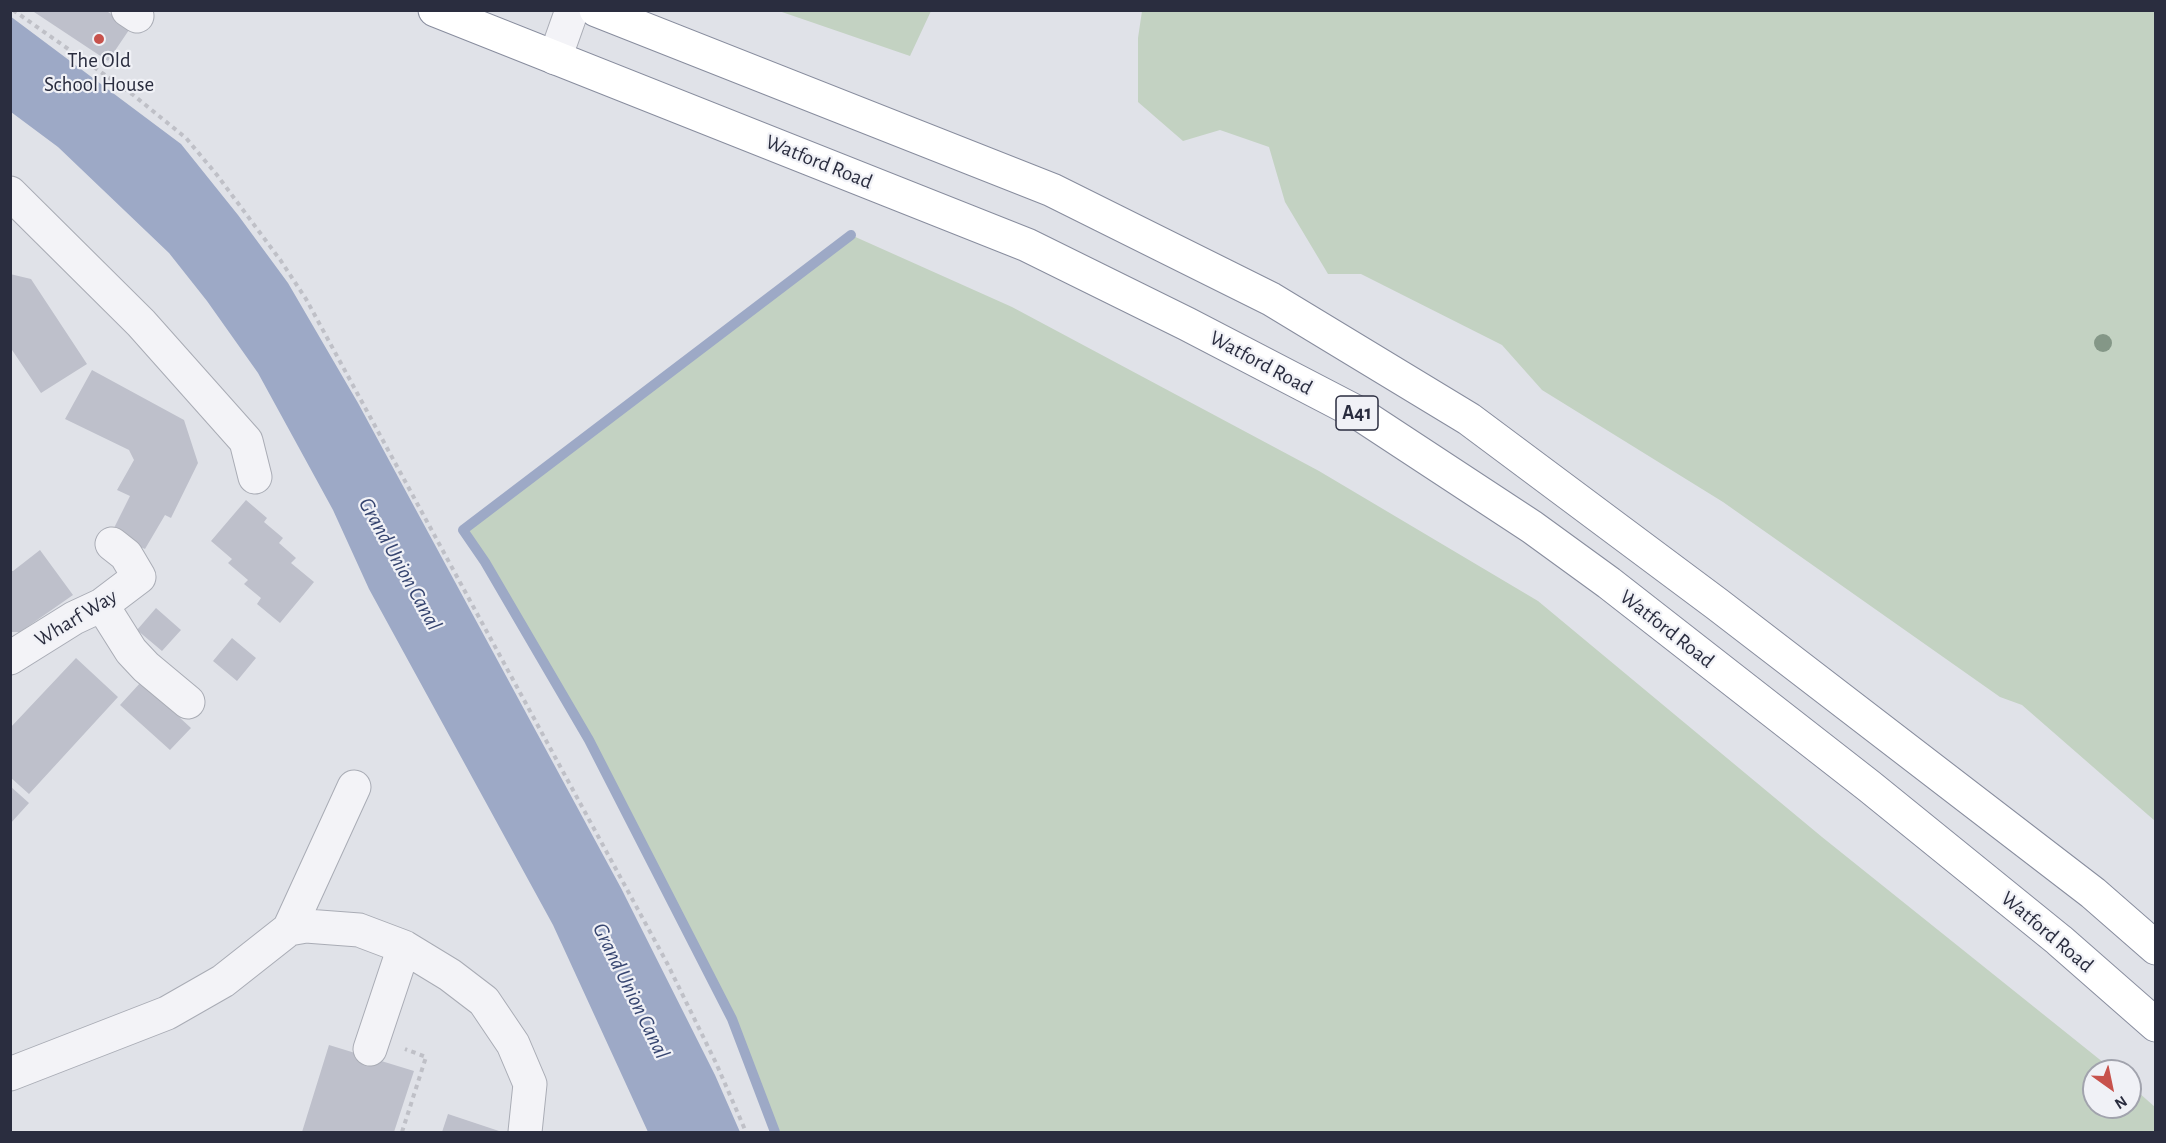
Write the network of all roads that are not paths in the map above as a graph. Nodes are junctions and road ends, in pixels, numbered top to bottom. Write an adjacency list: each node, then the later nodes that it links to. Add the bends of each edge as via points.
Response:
1 (435, 10): 4 (highway, Watford Road / A41)
2 (572, 10): 4 (street)
3 (596, 10): 14 (highway, A41, via 1052,190 1271,299 1469,420 1717,604 2093,893)
4 (555, 58): 15 (highway, Watford Road / A41, via 1027,245 1360,414 1532,527 1609,583 1896,808 2059,940)
5 (10, 193): 6 (street, via 141,323 246,441)
6 (255, 477)
7 (112, 544): 8 (street, Wharf Way, via 126,555 140,577)
8 (102, 605): 9 (street, Wharf Way); 10 (street, via 146,668)
9 (10, 658)
10 (188, 702)
11 (354, 787): 12 (street)
12 (290, 929): 13 (street, via 306,926 359,930); 17 (street, via 223,981 167,1014)
13 (404, 947): 16 (street); 18 (street, via 484,1001 513,1044 530,1084)
14 (2156, 948)
15 (2156, 1025)
16 (372, 1043)
17 (10, 1074)
18 (525, 1132)

